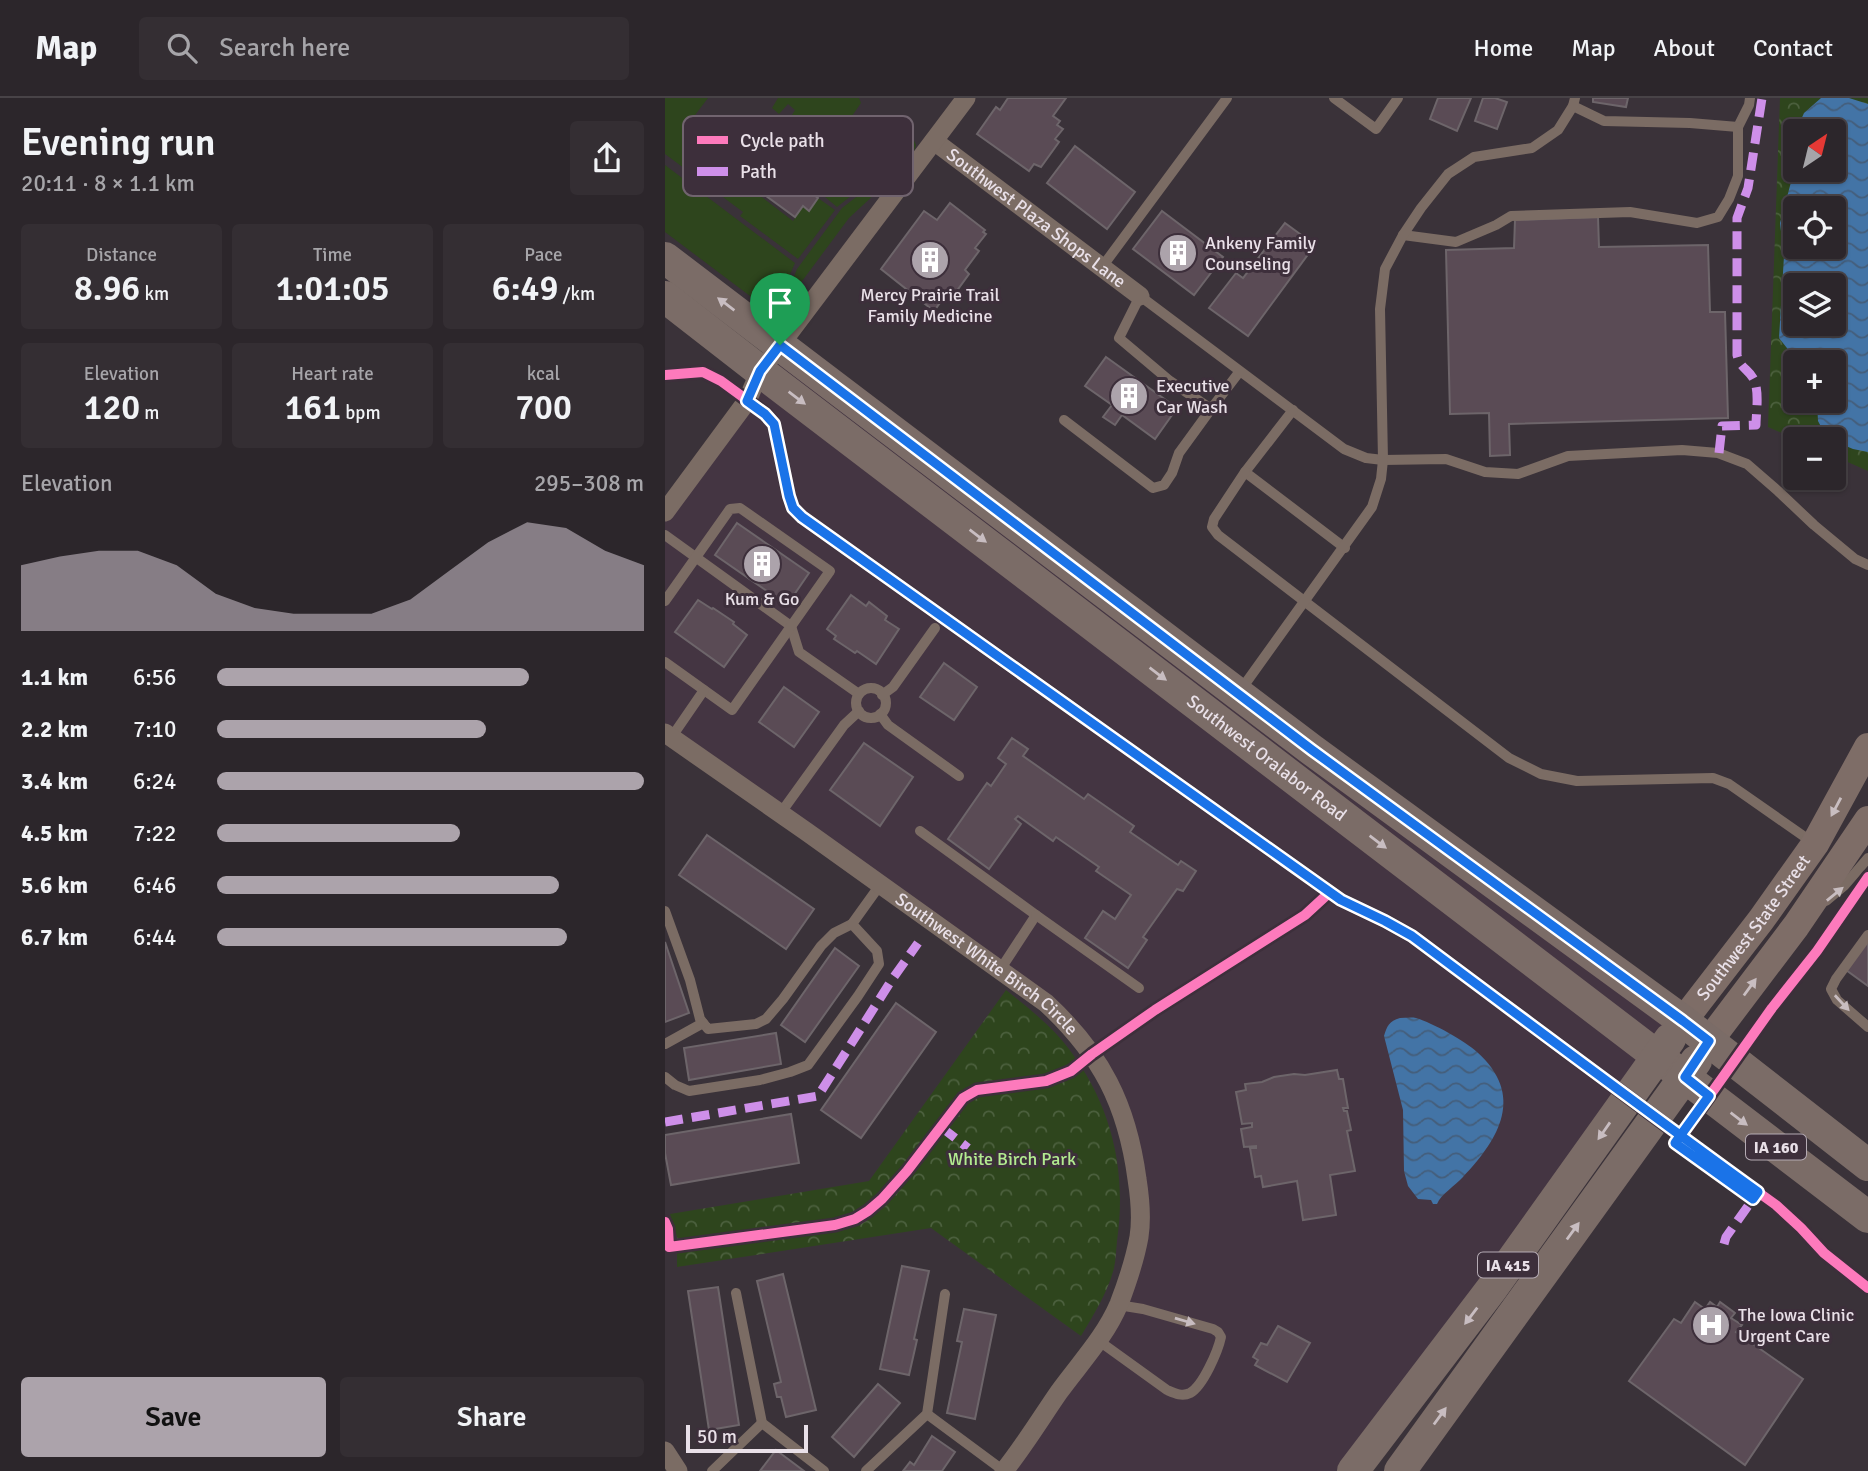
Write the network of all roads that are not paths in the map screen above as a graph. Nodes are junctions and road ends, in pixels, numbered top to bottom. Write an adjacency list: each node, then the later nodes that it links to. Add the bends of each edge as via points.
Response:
1 (966, 98): 8 (street)
2 (1227, 98): 13 (lane)
3 (1398, 98): 5 (lane, via 1376,129)
4 (1750, 98): 7 (lane)
5 (1336, 99)
6 (1574, 102): 7 (lane, via 1604,121); 11 (lane, via 1558,130 1532,148 1474,157 1448,174)
7 (1738, 127): 11 (lane, via 1738,176 1718,217 1697,223 1630,212 1511,216 1456,242)
8 (934, 141): 9 (street); 13 (street, Southwest Plaza Shops Lane)
9 (913, 169)
10 (892, 196): 16 (street)
11 (1403, 235): 22 (lane, via 1385,269 1380,309)
12 (665, 258): 16 (main road, Southwest Oralabor Road, one-way to 12)
13 (1102, 267): 14 (street, Southwest Plaza Shops Lane)
14 (1140, 296): 18 (lane); 19 (lane, via 1119,338)
15 (665, 297): 17 (main road, Southwest Oralabor Road)
16 (780, 345): 17 (street); 36 (main road, Southwest Oralabor Road)
17 (760, 371): 24 (street, via 747,401); 61 (main road, Southwest Oralabor Road, one-way to 61)
18 (1240, 371): 19 (lane); 20 (lane)
19 (1211, 409): 21 (lane, via 1179,453 1164,485 1153,488)
20 (1293, 410): 22 (lane, via 1344,449); 23 (lane)
21 (1064, 420)
22 (1383, 460): 26 (lane, via 1372,507); 28 (lane, via 1446,459 1485,472 1518,474 1568,456 1682,450 1718,453 1747,464 1814,525)
23 (1245, 472): 26 (lane); 30 (lane, via 1212,527)
24 (665, 512)
25 (665, 536): 27 (lane)
26 (1345, 548): 30 (lane)
27 (695, 558): 29 (lane); 31 (lane); 31 (lane, via 730,509 740,508 819,563 830,571)
28 (1868, 565)
29 (665, 601)
30 (1304, 603): 36 (lane); 46 (lane, via 1509,758 1541,774 1577,781 1713,778 1729,784)
31 (791, 626): 34 (lane, via 732,710); 35 (lane, via 799,652)
32 (935, 628): 37 (lane)
33 (665, 662): 34 (lane)
34 (704, 690): 40 (lane)
35 (859, 694): 37 (lane, via 873,688); 38 (lane)
36 (1238, 694): 56 (main road, Southwest Oralabor Road)
37 (883, 695): 39 (lane)
38 (859, 711): 39 (lane, via 871,718); 43 (lane)
39 (880, 715): 42 (lane, via 888,726)
40 (667, 735): 43 (street, Southwest White Birch Circle)
41 (1868, 747): 46 (main road, Southwest State Street, one-way to 46)
42 (959, 776)
43 (780, 814): 48 (street, Southwest White Birch Circle)
44 (1868, 820): 52 (main road, Southwest State Street)
45 (920, 831): 50 (lane)
46 (1815, 844): 56 (main road, Southwest State Street)
47 (1868, 858): 52 (lane, one-way to 47, via 1845,886)
48 (880, 885): 51 (lane); 54 (street, Southwest White Birch Circle)
49 (665, 911): 57 (lane)
50 (1036, 915): 54 (lane); 55 (lane)
51 (852, 924): 57 (lane, via 821,946 766,1019 708,1029); 62 (lane, via 877,951 879,964 808,1065 760,1080 689,1091)
52 (1796, 926): 59 (main road, Southwest State Street, one-way to 52)
53 (1868, 935): 58 (lane, one-way to 58, via 1831,989)
54 (1000, 970): 68 (street, Southwest White Birch Circle, via 1061,1017 1092,1054 1114,1091 1134,1155 1140,1203 1139,1236)
55 (1139, 988)
56 (1683, 1021): 59 (main road, Southwest Oralabor Road); 61 (main road, Southwest State Street)
57 (703, 1023): 60 (lane)
58 (1868, 1027)
59 (1709, 1041): 63 (main road, Southwest State Street / IA 415); 64 (main road, Southwest Oralabor Road / IA 160)
60 (665, 1044)
61 (1657, 1055): 63 (main road, Southwest Oralabor Road / IA 160); 78 (main road, Southwest State Street / IA 415, one-way to 78, via 1493,1287)
62 (665, 1077)
63 (1685, 1077): 65 (main road, Southwest Oralabor Road / IA 160, one-way to 65); 79 (main road, Southwest State Street / IA 415, one-way to 63)
64 (1868, 1164)
65 (1868, 1217)
66 (736, 1293): 71 (lane)
67 (945, 1294): 70 (lane)
68 (1118, 1305): 69 (street, Southwest White Birch Circle); 69 (lane, one-way to 69, via 1213,1329 1221,1337 1218,1349 1198,1385 1189,1394 1179,1395)
69 (1099, 1341): 77 (street, Southwest White Birch Circle)
70 (926, 1414): 76 (lane); 77 (lane)
71 (762, 1423): 74 (lane); 75 (lane)
72 (665, 1451): 73 (street)
73 (678, 1471)
74 (712, 1471)
75 (824, 1471)
76 (866, 1471)
77 (1004, 1471)
78 (1353, 1471)
79 (1400, 1471)

